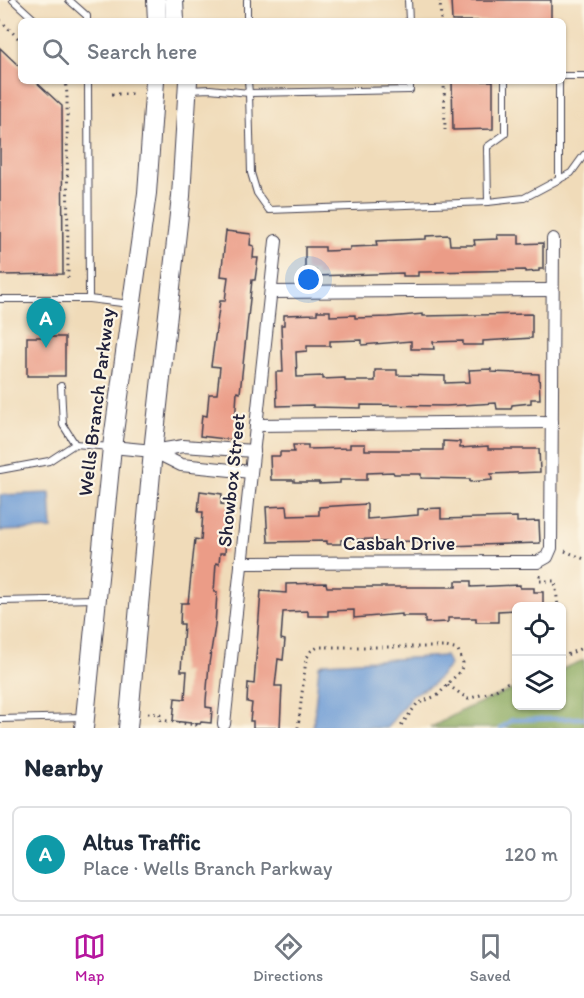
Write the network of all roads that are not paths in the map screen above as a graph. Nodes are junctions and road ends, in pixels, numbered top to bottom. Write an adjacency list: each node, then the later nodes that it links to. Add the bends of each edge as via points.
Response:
1 (13, 0): 8 (lane)
2 (69, 0): 9 (lane)
3 (156, 0): 10 (main road)
4 (174, 0): 11 (main road)
5 (185, 0): 12 (main road)
6 (246, 0): 13 (lane)
7 (408, 0): 14 (lane)
8 (33, 18)
9 (87, 18)
10 (157, 18)
11 (175, 18)
12 (186, 18)
13 (247, 18)
14 (409, 18)
15 (566, 76): 16 (lane)
16 (584, 76)
17 (88, 84): 33 (lane)
18 (155, 84): 34 (main road, Wells Branch Parkway, via 147,193)
19 (186, 84): 24 (lane); 40 (main road, via 181,196)
20 (248, 84): 24 (lane)
21 (410, 84): 24 (lane, via 410,90)
22 (505, 84): 27 (lane, via 505,134 487,147)
23 (558, 84): 26 (lane)
24 (249, 93): 27 (lane, via 251,173 268,210)
25 (584, 155): 26 (lane, via 571,173)
26 (559, 180): 27 (lane, via 525,198)
27 (488, 202)
28 (553, 239): 30 (street)
29 (276, 241): 31 (street, Showbox Street)
30 (552, 290): 31 (street); 36 (street)
31 (271, 292): 37 (street, Showbox Street)
32 (0, 299): 33 (lane)
33 (89, 299): 34 (lane)
34 (131, 304): 39 (main road, Wells Branch Parkway)
35 (61, 386): 38 (lane, via 63,425)
36 (552, 422): 37 (street); 44 (street, Casbah Drive, via 551,548 547,557 538,562)
37 (256, 425): 41 (street, Showbox Street)
38 (75, 444): 39 (lane); 42 (lane, via 50,461)
39 (112, 447): 40 (street); 45 (main road, Wells Branch Parkway)
40 (153, 451): 41 (street, via 183,446); 43 (street, via 181,465); 50 (main road)
41 (254, 451): 43 (street, Showbox Street)
42 (0, 470)
43 (251, 472): 44 (street, Showbox Street)
44 (241, 563): 49 (street, Showbox Street)
45 (97, 599): 46 (lane); 48 (main road, Wells Branch Parkway)
46 (0, 601)
47 (0, 719): 48 (lane)
48 (85, 723)
49 (224, 724)
50 (128, 728)

